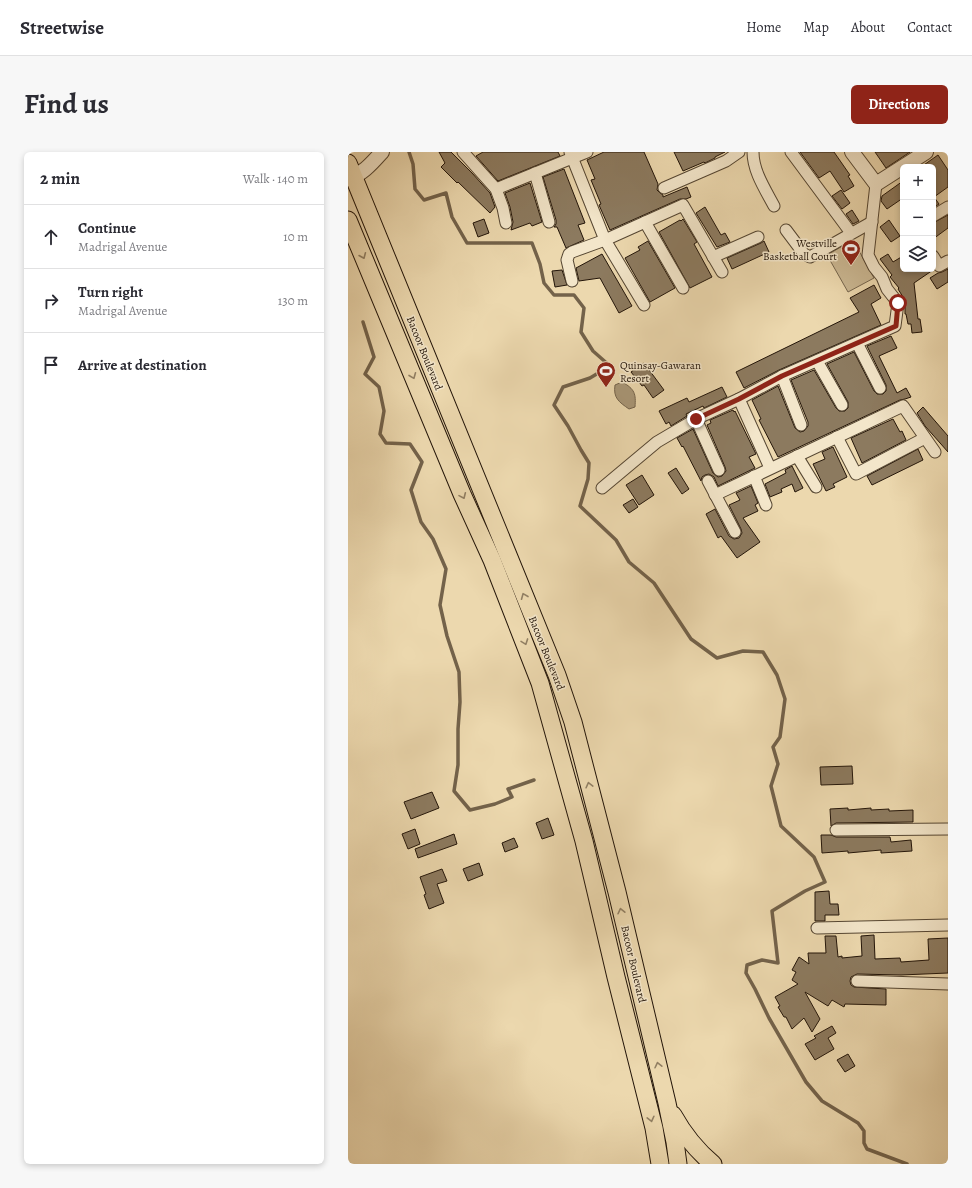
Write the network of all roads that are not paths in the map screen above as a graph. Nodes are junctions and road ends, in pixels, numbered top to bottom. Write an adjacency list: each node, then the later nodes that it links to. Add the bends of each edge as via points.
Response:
1 (382, 152): 10 (street, via 366,169)
2 (463, 152): 14 (street)
3 (587, 152): 9 (street)
4 (739, 152): 13 (street, via 726,161)
5 (753, 152): 15 (street, via 758,176)
6 (791, 152): 24 (street)
7 (852, 152): 12 (street)
8 (926, 152): 12 (street)
9 (571, 155): 11 (street); 26 (street)
10 (350, 173): 61 (main road, Bacoor Boulevard, one-way to 10, via 617,892 573,722 557,675)
11 (535, 173): 14 (street); 19 (street)
12 (876, 184): 21 (street)
13 (664, 188)
14 (496, 189): 22 (street)
15 (774, 206)
16 (948, 207): 17 (street)
17 (936, 214)
18 (348, 220): 62 (main road, Bacoor Boulevard, one-way to 62, via 492,560 540,683 587,855 654,1128)
19 (549, 222)
20 (645, 222): 26 (street); 27 (street, via 683,205); 32 (street)
21 (872, 222): 24 (street); 34 (street, via 868,255 898,303 896,326)
22 (506, 223)
23 (786, 230): 24 (street, via 804,254 810,257)
24 (851, 233)
25 (758, 237): 27 (street)
26 (605, 240): 31 (street, via 569,254 567,260); 33 (street)
27 (714, 257): 30 (street)
28 (936, 261): 29 (street, via 939,266)
29 (948, 261)
30 (722, 272)
31 (572, 281)
32 (683, 288)
33 (644, 304)
34 (857, 343): 35 (street); 37 (street)
35 (818, 361): 36 (street); 39 (street)
36 (782, 376): 38 (street); 41 (street)
37 (880, 388)
38 (739, 399): 40 (street); 46 (street)
39 (842, 405)
40 (696, 419): 47 (street); 51 (street, via 657,442)
41 (801, 425)
42 (837, 437): 43 (street, via 903,406); 43 (street, via 856,474); 45 (street)
43 (925, 438): 44 (street)
44 (934, 452)
45 (797, 456): 46 (street); 50 (street)
46 (770, 468): 48 (street)
47 (719, 470)
48 (754, 476): 52 (street); 53 (street)
49 (708, 481): 52 (street)
50 (816, 487)
51 (602, 488)
52 (715, 494): 54 (street)
53 (766, 505)
54 (735, 532)
55 (948, 829): 56 (street)
56 (836, 830)
57 (948, 925): 58 (street)
58 (818, 928)
59 (857, 981): 60 (street)
60 (948, 984)
61 (667, 1103): 63 (main road, Bacoor Boulevard); 64 (main road, via 681,1129)
62 (660, 1164)
63 (678, 1164)
64 (713, 1164)

